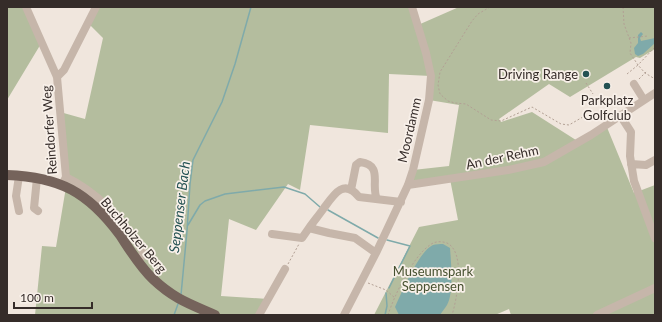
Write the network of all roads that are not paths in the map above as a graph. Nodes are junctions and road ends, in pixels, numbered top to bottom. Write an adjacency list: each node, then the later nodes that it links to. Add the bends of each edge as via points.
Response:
1 (26, 7): 4 (street, Reindorfer Weg)
2 (96, 7): 4 (street, via 64,70)
3 (412, 7): 15 (street, Moordamm, via 426,53 431,84)
4 (57, 77): 14 (street, Reindorfer Weg)
5 (637, 81): 7 (street)
6 (655, 93): 7 (street, An der Rehm)
7 (644, 100): 8 (street, An der Rehm)
8 (620, 115): 10 (street, via 631,132); 15 (street, An der Rehm, via 544,162)
9 (655, 160): 10 (street, via 646,165)
10 (631, 164): 23 (street, via 634,181)
11 (7, 175): 12 (main road, Buchholzer Berg)
12 (19, 176): 13 (main road, Buchholzer Berg); 19 (street, via 16,196)
13 (37, 178): 14 (main road, Buchholzer Berg); 20 (street, via 34,208)
14 (64, 181): 27 (main road, Buchholzer Berg, via 111,223 152,278 179,299)
15 (408, 185): 18 (street, Moordamm)
16 (351, 190): 17 (street, via 359,197); 17 (street, via 356,165 360,162 367,163 375,174 374,192); 21 (street, via 340,189 334,193)
17 (377, 199): 18 (street)
18 (401, 202): 24 (street, Moordamm)
19 (19, 211)
20 (38, 211)
21 (309, 228): 22 (street, via 302,238); 24 (street, via 355,238)
22 (272, 234)
23 (655, 238)
24 (376, 253): 29 (street, Moordamm)
25 (285, 270): 28 (street)
26 (655, 288): 30 (street)
27 (215, 315)
28 (259, 315)
29 (344, 315)
30 (597, 315)

